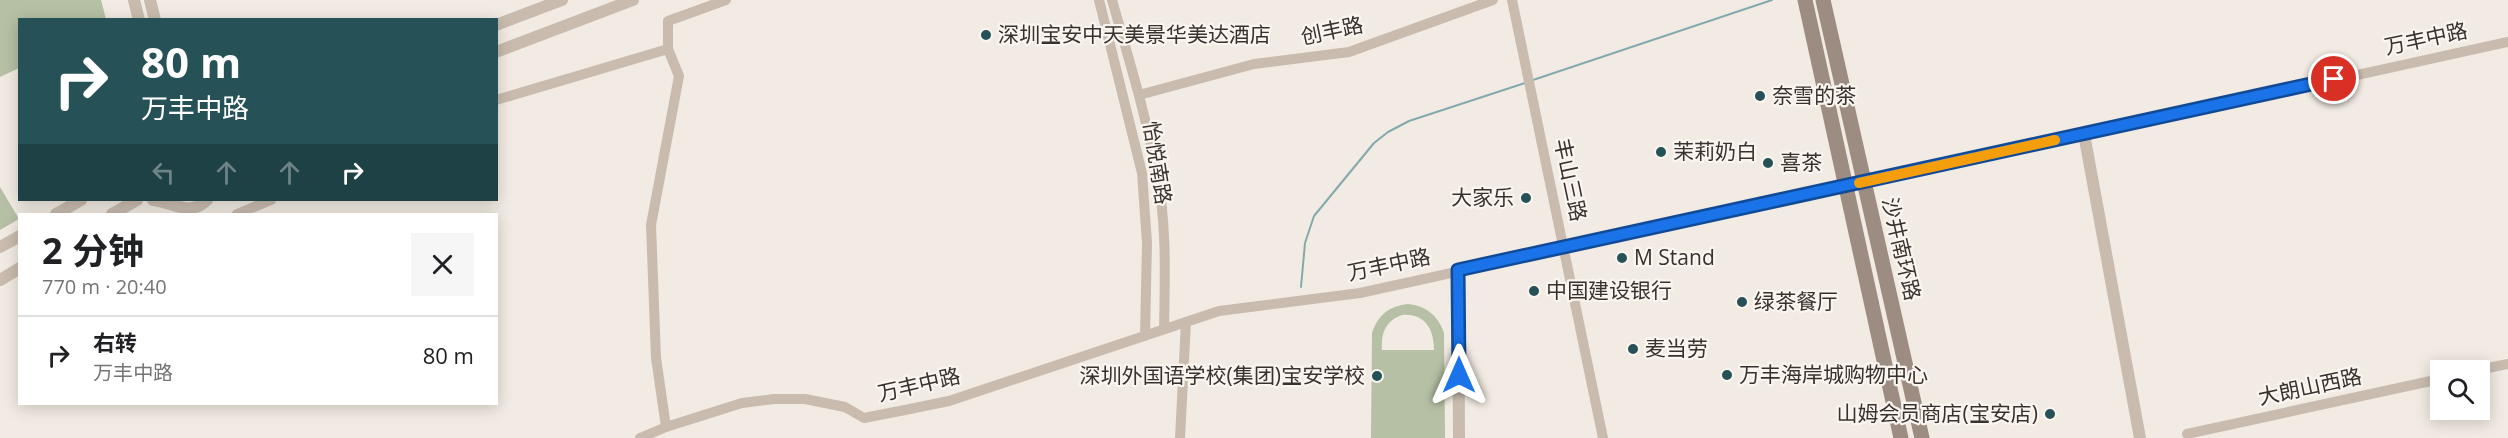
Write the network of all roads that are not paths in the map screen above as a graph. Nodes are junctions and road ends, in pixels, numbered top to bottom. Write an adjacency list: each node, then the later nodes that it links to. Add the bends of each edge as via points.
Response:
1 (134, 0): 12 (street)
2 (150, 0): 13 (street)
3 (562, 0): 14 (street)
4 (633, 0): 17 (street)
5 (726, 0): 16 (street, via 668,21)
6 (1099, 0): 40 (street, 怡悦南路, via 1142,173 1147,243)
7 (1112, 0): 18 (street, 怡悦南路)
8 (1493, 0): 18 (street, 创丰路, via 1349,52 1254,64)
9 (1512, 0): 34 (street, 丰山三路)
10 (1805, 0): 22 (main road, 沙井南环路)
11 (1823, 0): 21 (main road, 沙井南环路)
12 (138, 18)
13 (154, 18)
14 (498, 24)
15 (2508, 42): 20 (street, 万丰中路)
16 (668, 49): 19 (street); 44 (street, via 679,76 651,225 657,358)
17 (498, 51)
18 (1139, 95): 39 (street, 怡悦南路, via 1157,171 1165,251)
19 (498, 99)
20 (2084, 134): 21 (street, 万丰中路); 52 (street)
21 (1865, 182): 22 (street, 万丰中路); 51 (main road, 沙井南环路)
22 (1846, 186): 34 (street, 万丰中路); 50 (main road, 沙井南环路)
23 (79, 201): 29 (street)
24 (136, 201): 30 (street)
25 (157, 201): 28 (street)
26 (269, 201): 31 (street)
27 (203, 204): 28 (street)
28 (188, 208)
29 (58, 213)
30 (114, 213)
31 (239, 213)
32 (18, 237): 33 (street)
33 (0, 247)
34 (1564, 247): 36 (street, 万丰中路); 49 (street, 丰山三路)
35 (18, 269): 37 (street)
36 (1458, 270): 38 (street, 万丰中路, via 1360,293 1231,309); 48 (street)
37 (0, 280)
38 (1186, 322): 39 (street, 万丰中路); 47 (street)
39 (1164, 329): 40 (street, 万丰中路)
40 (1145, 336): 44 (street, 万丰中路, via 949,401 864,418 845,407 805,399 774,399 742,403)
41 (2508, 364): 42 (street)
42 (2490, 368)
43 (2430, 381): 45 (street, 大朗山西路)
44 (666, 427): 46 (street, 万丰中路)
45 (2187, 434)
46 (640, 438)
47 (1180, 438)
48 (1459, 438)
49 (1603, 438)
50 (1901, 438)
51 (1922, 438)
52 (2140, 438)

